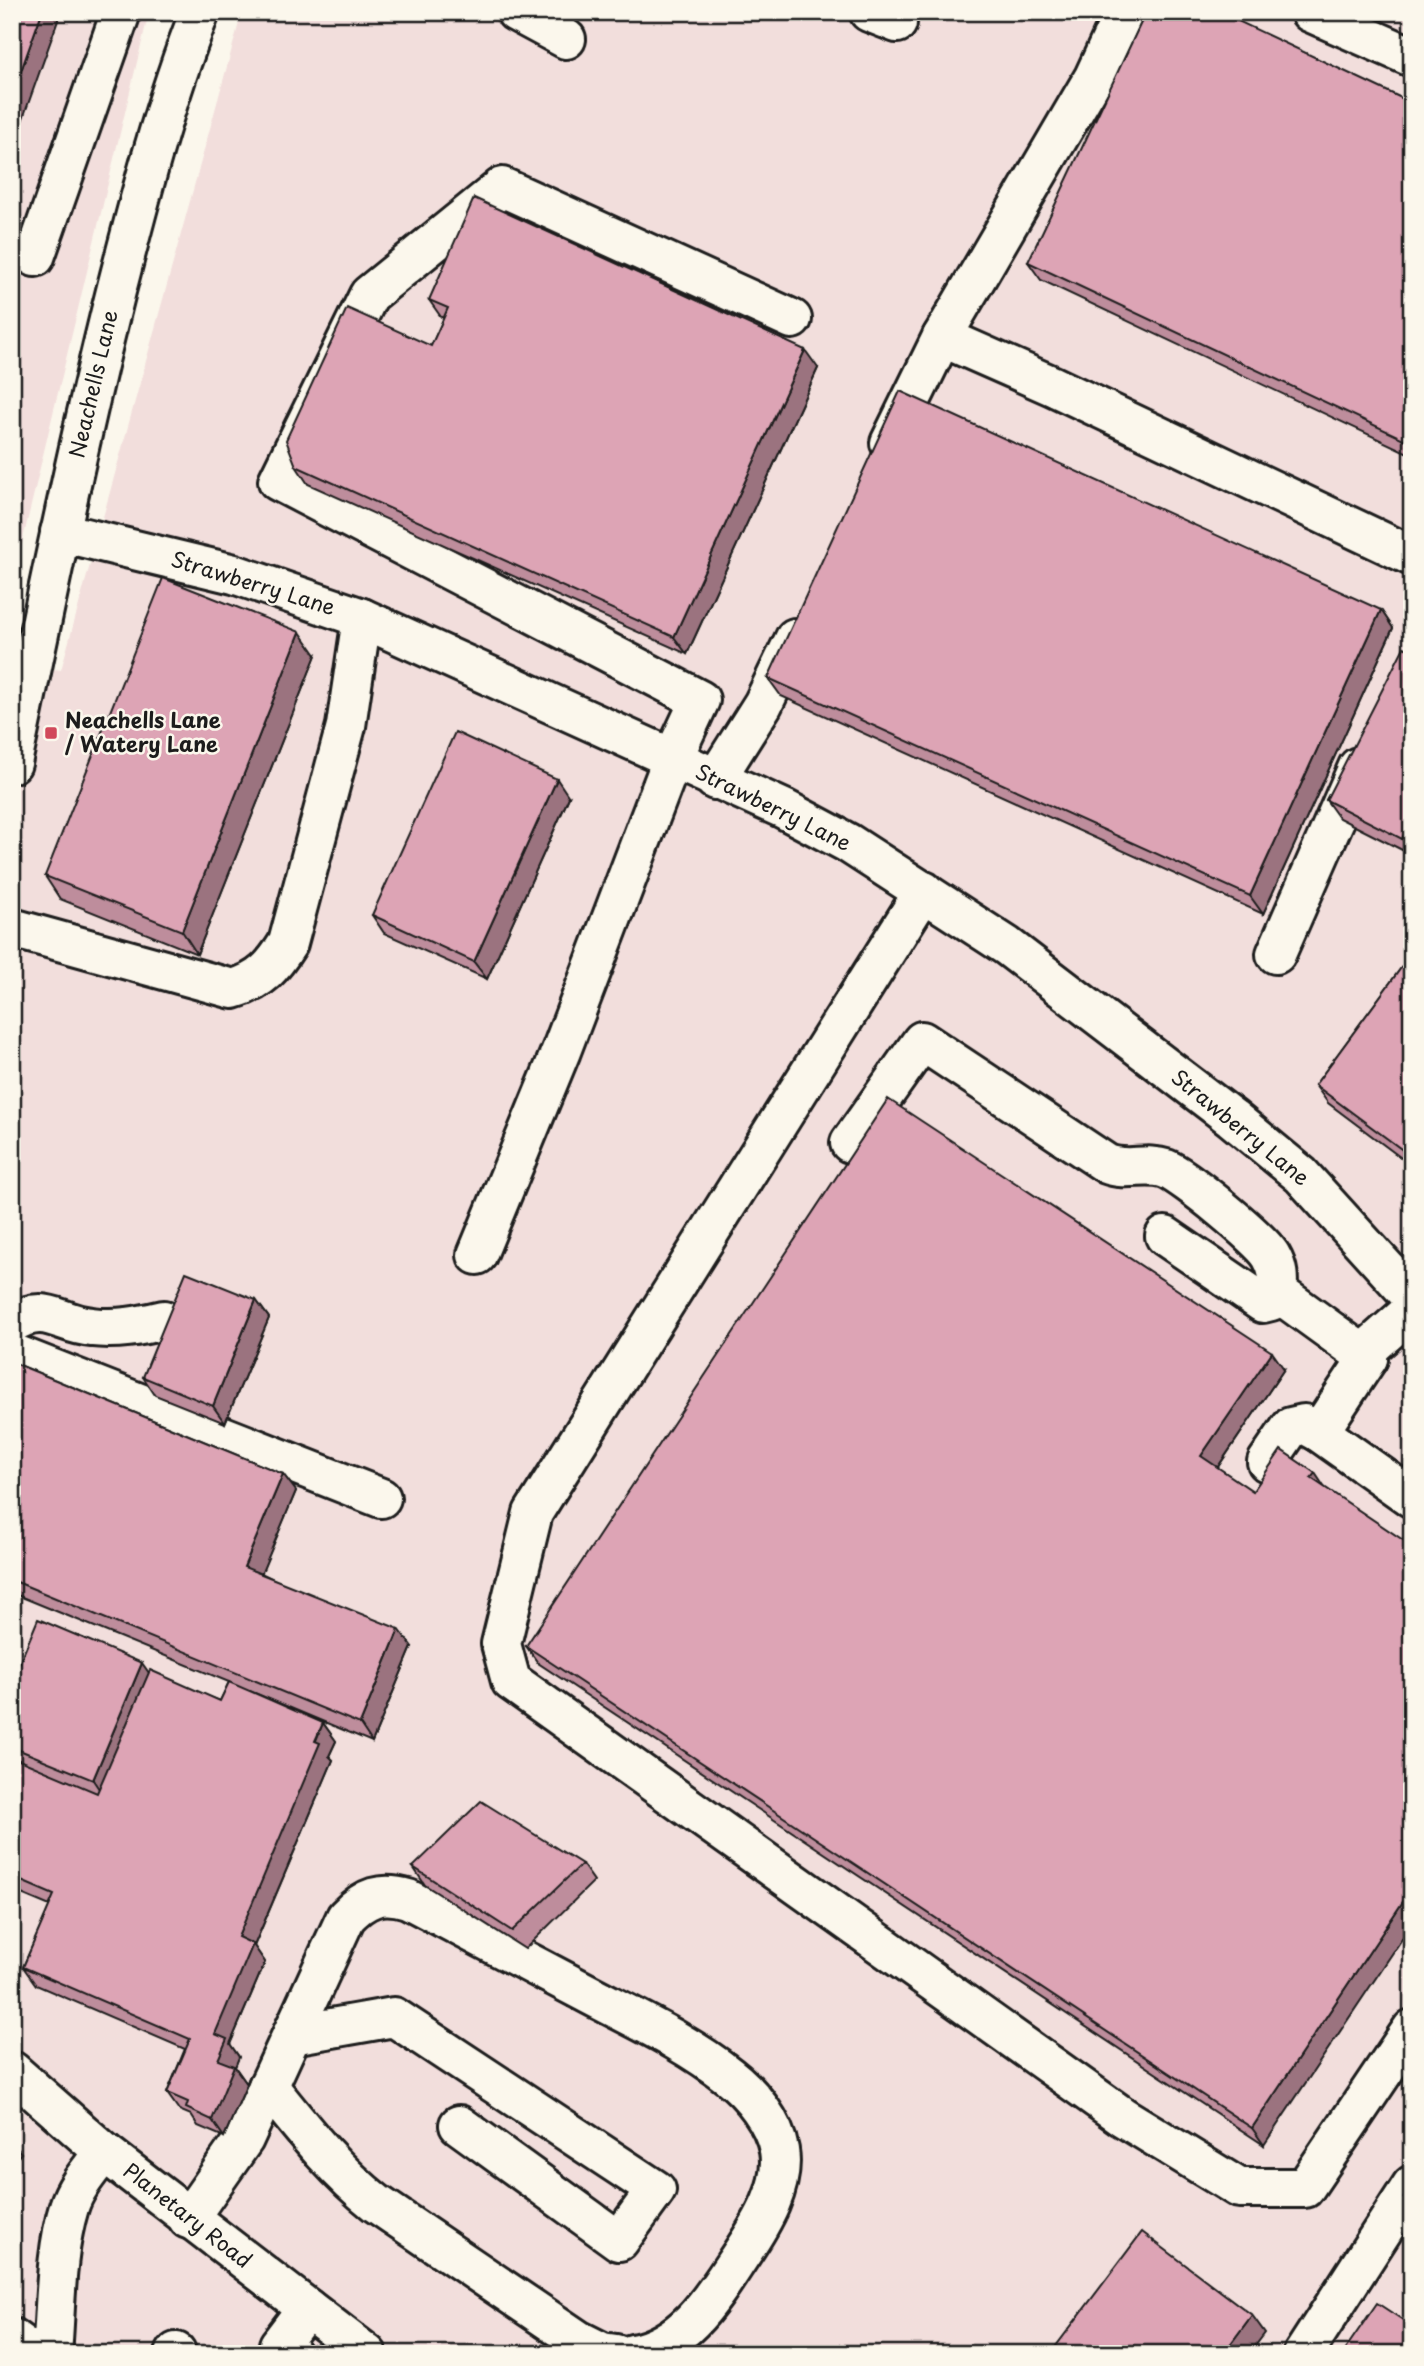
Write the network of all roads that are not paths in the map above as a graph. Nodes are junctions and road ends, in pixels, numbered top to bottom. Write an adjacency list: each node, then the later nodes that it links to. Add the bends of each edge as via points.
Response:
1 (121, 12): 8 (street)
2 (200, 12): 12 (street, Neachells Lane, via 149,160)
3 (516, 12): 6 (street)
4 (1125, 12): 10 (street, via 1094,77)
5 (1310, 12): 7 (street)
6 (566, 38)
7 (1412, 57)
8 (35, 257)
9 (792, 319): 17 (street, via 502,187 369,295 278,481 700,700)
10 (942, 337): 11 (street); 13 (street)
11 (876, 471)
12 (60, 532): 15 (street, Strawberry Lane, via 234,574); 18 (street, Neachells Lane)
13 (1412, 556)
14 (810, 606): 19 (street, via 763,704)
15 (362, 618): 17 (street, Strawberry Lane); 21 (street, via 346,726 288,943 274,967 254,983 233,989)
16 (1372, 736): 22 (street)
17 (673, 760): 19 (street, Strawberry Lane); 25 (street)
18 (12, 762)
19 (715, 780): 20 (street, Strawberry Lane, via 784,809)
20 (924, 891): 27 (street, Strawberry Lane, via 1007,946 1301,1175); 37 (street, via 533,1513 501,1644 511,1681 1123,2117 1238,2188 1306,2188)
21 (12, 928)
22 (1276, 954)
23 (850, 1143): 26 (street, via 922,1041 1107,1164 1121,1170 1156,1167 1187,1183 1269,1253 1279,1277)
24 (1166, 1236): 26 (street, via 1263,1303)
25 (477, 1255)
26 (1277, 1292): 32 (street)
27 (1412, 1297)
28 (1412, 1310): 32 (street, via 1369,1348)
29 (164, 1320): 30 (street, via 130,1329 88,1327 43,1312)
30 (12, 1323)
31 (12, 1353): 35 (street)
32 (1368, 1358): 33 (street)
33 (1319, 1432): 34 (street, via 1304,1424 1291,1427); 36 (street)
34 (1267, 1462)
35 (381, 1498)
36 (1412, 1498)
37 (1412, 2029)
38 (292, 2035): 40 (street); 41 (street, via 394,2017 656,2190 619,2241); 52 (street, via 346,1917 360,1902 376,1895 393,1895 690,2047 731,2077 752,2097 779,2148 780,2172 772,2198 755,2234 694,2320 673,2339)
39 (12, 2071): 42 (street, Planetary Road)
40 (268, 2086): 44 (street, via 244,2139); 51 (street, via 323,2154 376,2203 578,2340)
41 (459, 2125)
42 (103, 2152): 44 (street, Planetary Road); 48 (street, via 69,2206)
43 (1412, 2185): 53 (street)
44 (188, 2219): 45 (street, Planetary Road)
45 (307, 2308): 49 (street, via 279,2345); 50 (street, Planetary Road)
46 (12, 2338): 47 (street)
47 (34, 2354)
48 (52, 2354)
49 (291, 2354)
50 (367, 2354)
51 (616, 2354)
52 (633, 2354)
53 (1303, 2354)

